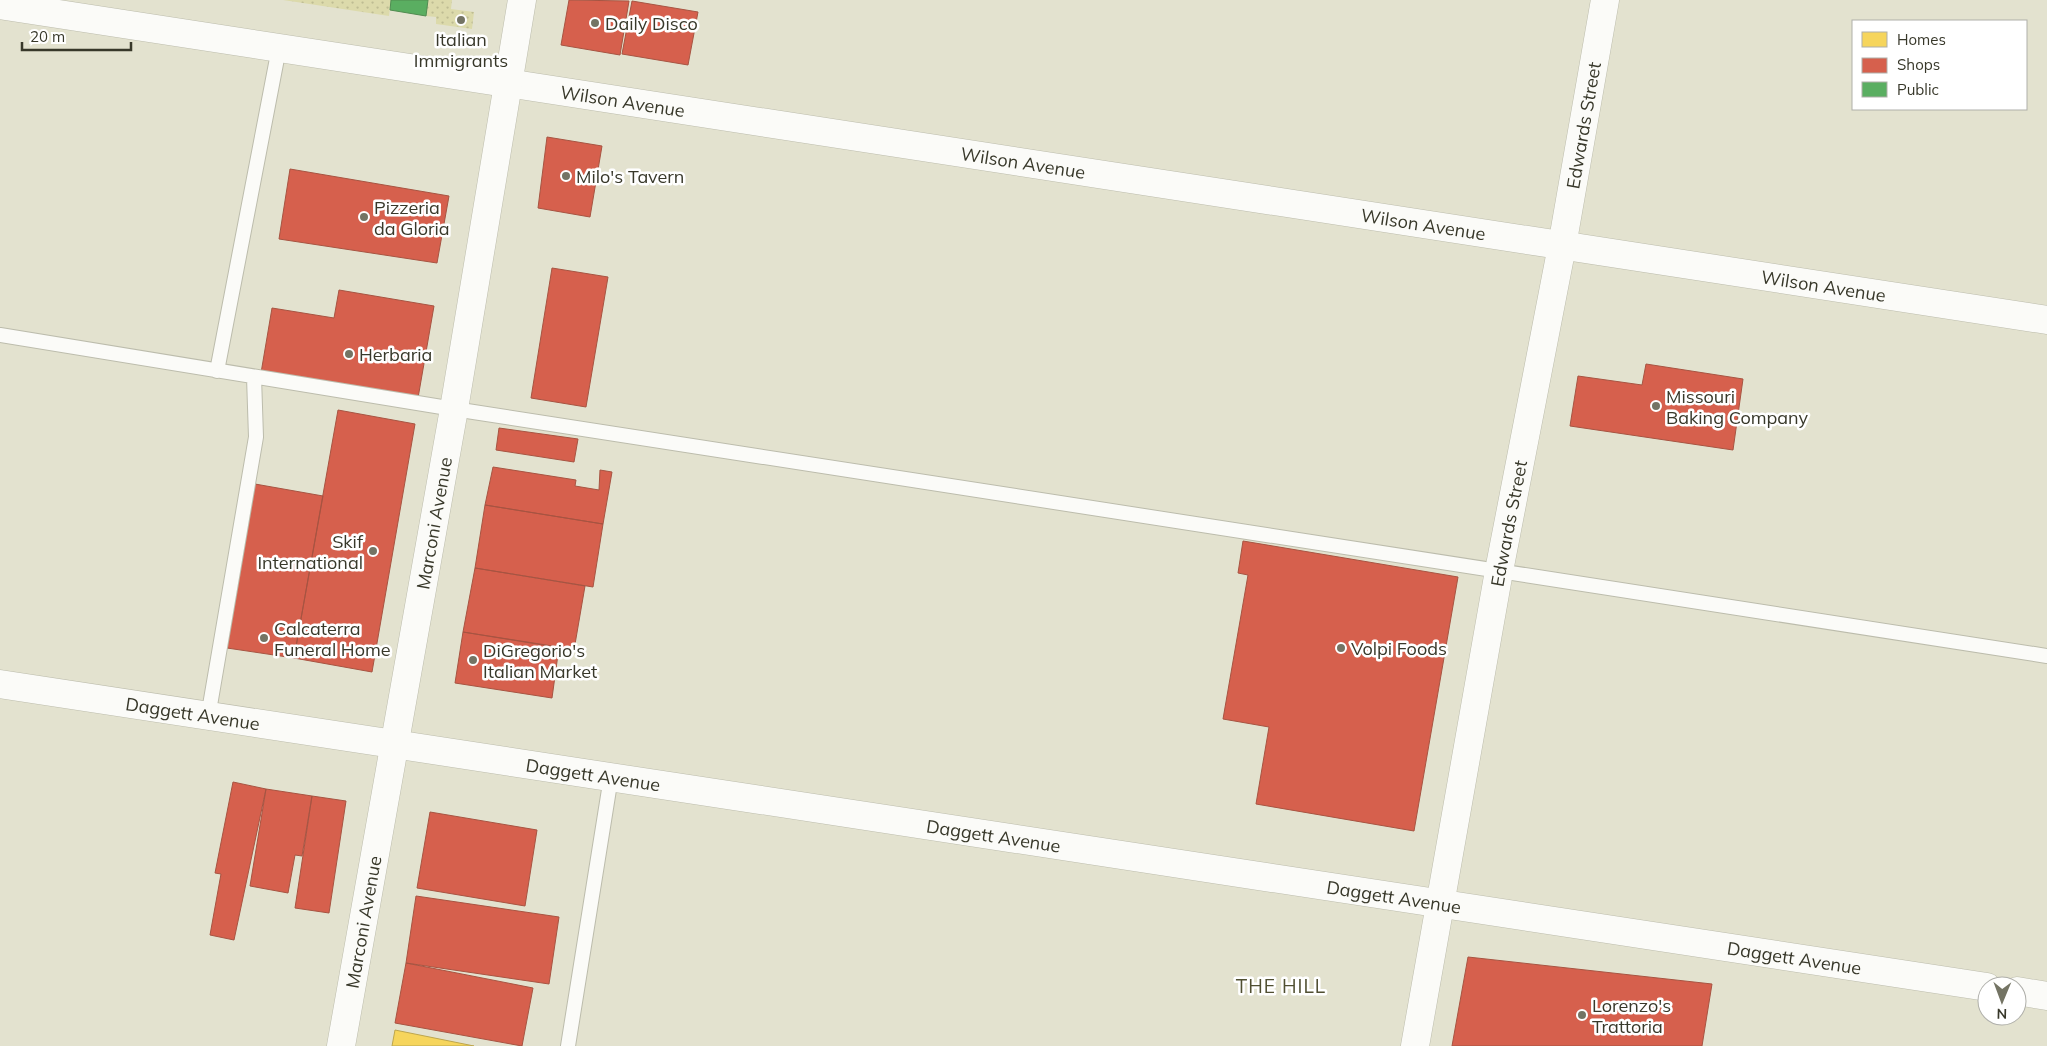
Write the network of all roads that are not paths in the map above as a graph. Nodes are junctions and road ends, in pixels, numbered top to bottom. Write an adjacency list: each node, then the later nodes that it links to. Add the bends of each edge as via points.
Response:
1 (522, 0): 5 (street, Marconi Avenue)
2 (1605, 0): 6 (street, Edwards Street)
3 (0, 5): 4 (street, Wilson Avenue)
4 (279, 48): 5 (street, Wilson Avenue); 9 (lane)
5 (508, 83): 6 (street, Wilson Avenue); 11 (street, Marconi Avenue)
6 (1562, 246): 7 (street, Wilson Avenue); 12 (street, Edwards Street)
7 (2047, 320)
8 (0, 336): 9 (lane)
9 (218, 371): 10 (lane)
10 (254, 377): 11 (lane); 15 (lane, via 256,437)
11 (454, 409): 12 (lane); 16 (street, Marconi Avenue)
12 (1500, 571): 13 (lane); 18 (street, Edwards Street)
13 (2047, 656)
14 (0, 684): 15 (street, Daggett Avenue)
15 (208, 717): 16 (street, Daggett Avenue)
16 (393, 745): 17 (street, Daggett Avenue); 22 (street, Marconi Avenue)
17 (611, 777): 18 (street, Daggett Avenue); 23 (lane)
18 (1440, 904): 19 (street, Daggett Avenue); 24 (street, Edwards Street)
19 (1977, 985)
20 (2027, 993): 21 (street)
21 (2047, 996)
22 (341, 1046)
23 (568, 1046)
24 (1415, 1046)

